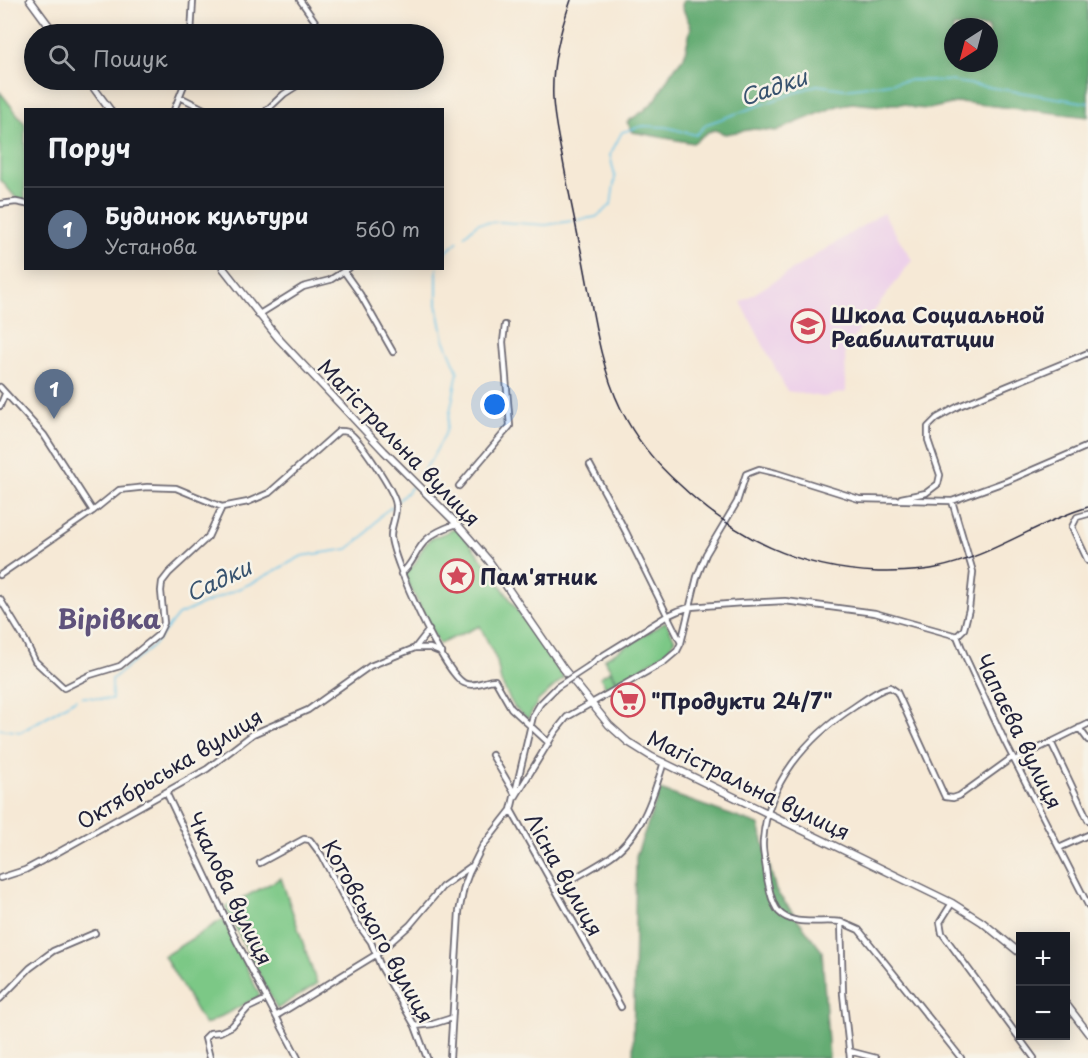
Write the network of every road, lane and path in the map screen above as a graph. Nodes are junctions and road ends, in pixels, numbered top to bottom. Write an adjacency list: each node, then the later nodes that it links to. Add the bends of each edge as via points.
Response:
1 (30, 0): 4 (main road)
2 (193, 0): 5 (street)
3 (300, 0): 6 (street)
4 (48, 24)
5 (192, 24)
6 (317, 24)
7 (95, 90): 11 (main road)
8 (183, 90): 10 (street)
9 (290, 90): 14 (street)
10 (180, 98): 12 (street); 13 (street)
11 (109, 108)
12 (175, 108)
13 (202, 108)
14 (269, 108)
15 (0, 204): 16 (street)
16 (24, 204)
17 (224, 270): 20 (main road, Магістральна вулиця)
18 (348, 270): 19 (street)
19 (345, 273): 20 (street, via 303,287); 22 (street)
20 (258, 315): 35 (main road, Магістральна вулиця)
21 (505, 325): 29 (street, via 510,426)
22 (393, 352)
23 (1088, 353): 30 (street, via 937,418 928,427 928,440 940,475 938,484 926,493)
24 (0, 387): 25 (street)
25 (5, 394): 26 (street); 33 (street, via 45,435)
26 (0, 406)
27 (1088, 446): 31 (street)
28 (590, 465): 41 (street)
29 (459, 486)
30 (894, 500): 31 (street); 40 (street, via 859,499 759,469 746,474 737,502 706,554)
31 (952, 501): 43 (street, Чапаєва вулиця, via 973,572 964,629)
32 (222, 507): 33 (street, via 176,488 147,487 118,490); 37 (street, via 269,493 339,431 348,432 380,472 396,503 391,536); 39 (street, via 208,537 162,582 164,623 158,635 120,666 64,688 35,661)
33 (93, 511): 38 (street)
34 (1088, 514): 36 (street, via 1077,517 1072,527)
35 (458, 524): 37 (street, via 429,537); 47 (main road, Магістральна вулиця, via 489,561)
36 (1088, 561)
37 (401, 574): 42 (street)
38 (0, 575)
39 (0, 599)
40 (690, 607): 41 (street, Чапаєва вулиця); 43 (street, Чапаєва вулиця, via 785,601 875,613); 44 (street)
41 (667, 615): 44 (street); 49 (street, Чапаєва вулиця, bridge, via 557,687 540,704)
42 (429, 630): 45 (street); 46 (street)
43 (957, 636): 55 (street, Чапаєва вулиця)
44 (681, 644): 47 (street, via 664,662)
45 (415, 648): 46 (street); 57 (street, Октябрьська вулиця, via 370,666 308,710 253,734 207,769)
46 (442, 653): 49 (street, via 447,665 466,684 495,680 511,708)
47 (589, 703): 53 (street, via 567,717); 56 (main road, Магістральна вулиця, via 628,742)
48 (1088, 724): 50 (street)
49 (530, 727): 53 (street); 58 (street, Чапаєва вулиця)
50 (1079, 728): 51 (street); 52 (street)
51 (1088, 740)
52 (1051, 742): 55 (street); 61 (street)
53 (549, 743): 58 (street)
54 (492, 755): 58 (street, Лісна вулиця)
55 (1014, 758): 60 (street, via 959,796 945,797 897,692 890,687 819,732 782,778); 63 (street, Чапаєва вулиця)
56 (664, 762): 60 (main road, Магістральна вулиця); 67 (street, via 643,819 625,845)
57 (166, 792): 66 (street, Октябрьська вулиця, via 55,855); 75 (street, Чкалова вулиця)
58 (516, 796): 59 (street, Лісна вулиця)
59 (511, 810): 65 (street); 67 (street, Лісна вулиця)
60 (768, 812): 68 (main road, Магістральна вулиця); 70 (street, via 762,843 768,885 778,911 792,920)
61 (1088, 820)
62 (1088, 835): 63 (street)
63 (1059, 848): 69 (street, Чапаєва вулиця)
64 (260, 863): 73 (street, Котовського вулиця, via 304,838 310,840)
65 (472, 866): 73 (street, via 442,887 410,925); 79 (street, via 459,912)
66 (0, 878)
67 (555, 890): 76 (street, Лісна вулиця)
68 (952, 903): 72 (main road, Магістральна вулиця); 90 (street, via 940,922 942,933)
69 (1088, 905)
70 (841, 922): 82 (street); 89 (street, via 859,930)
71 (96, 933): 74 (street, via 53,951)
72 (1016, 950)
73 (377, 954): 78 (street); 80 (street, Котовського вулиця)
74 (0, 999)
75 (267, 999): 78 (street, Чкалова вулиця); 83 (street, Чкалова вулиця, via 248,1008 232,1026 205,1038)
76 (621, 1007)
77 (1070, 1010): 81 (main road)
78 (276, 1016): 84 (street, Чкалова вулиця)
79 (452, 1018): 80 (street); 86 (street)
80 (416, 1026): 85 (street, Котовського вулиця)
81 (1088, 1033)
82 (849, 1051): 87 (street); 88 (street)
83 (210, 1058)
84 (298, 1058)
85 (427, 1058)
86 (450, 1058)
87 (850, 1058)
88 (876, 1058)
89 (961, 1058)
90 (1034, 1058)

